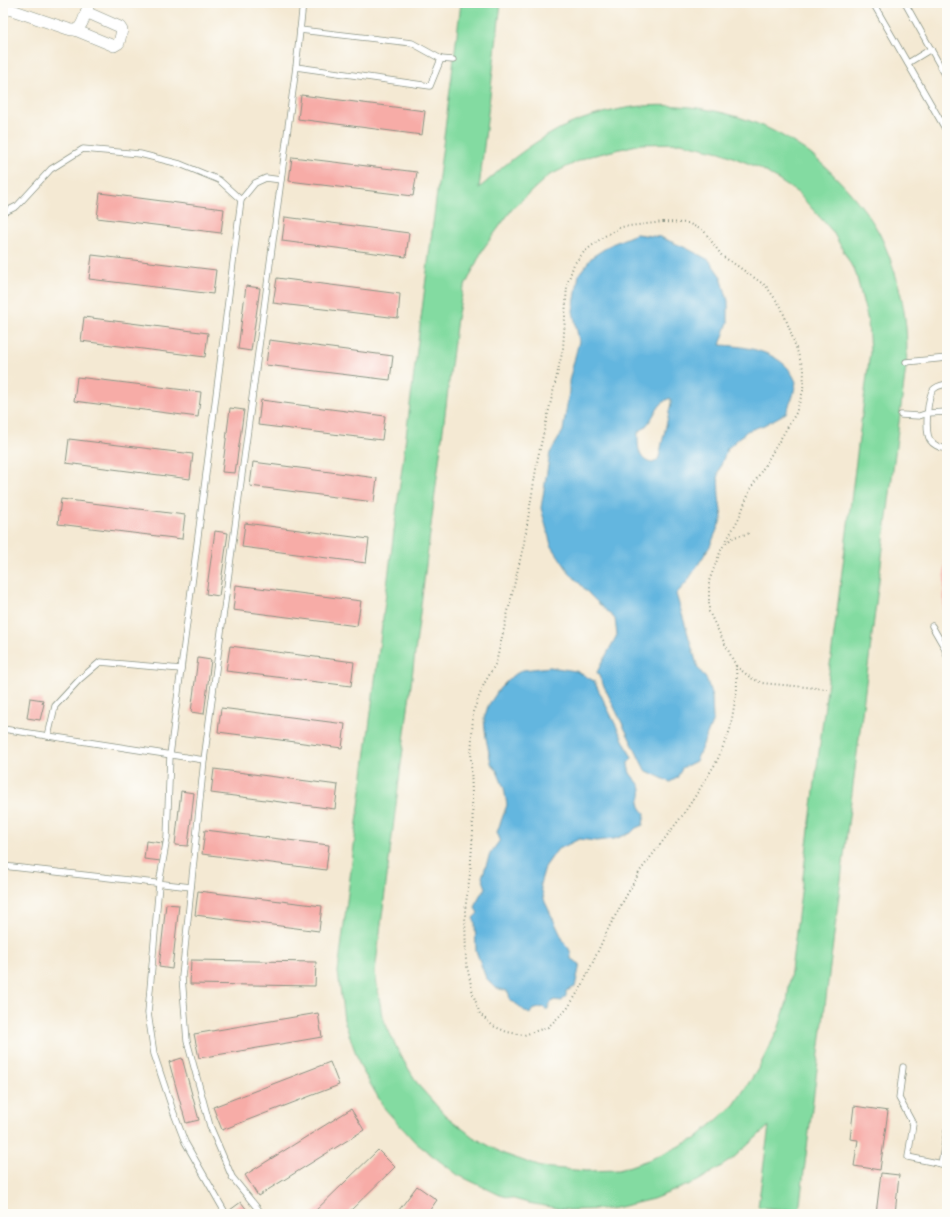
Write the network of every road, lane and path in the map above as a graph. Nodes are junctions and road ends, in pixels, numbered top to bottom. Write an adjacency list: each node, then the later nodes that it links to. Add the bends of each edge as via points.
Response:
1 (303, 3): 7 (lane)
2 (873, 3): 11 (lane)
3 (905, 3): 8 (lane)
4 (3, 7): 6 (street)
5 (87, 8): 6 (street, via 82,25); 6 (street, via 120,27 122,30 119,43 114,46)
6 (75, 30)
7 (300, 30): 9 (lane, via 412,43); 12 (lane)
8 (930, 49): 11 (lane); 13 (lane)
9 (441, 59): 10 (lane); 12 (lane, via 430,86)
10 (453, 60)
11 (908, 63): 14 (lane)
12 (296, 67): 15 (lane)
13 (947, 78)
14 (947, 132)
15 (281, 180): 16 (lane, via 266,178 255,183); 35 (lane)
16 (240, 200): 17 (lane, via 219,180 180,164 140,154 83,149 51,169 17,206); 30 (lane)
17 (3, 214)
18 (947, 358): 19 (lane)
19 (906, 362)
20 (947, 384): 22 (lane, via 933,389)
21 (947, 412): 22 (lane)
22 (928, 413): 23 (lane, via 919,416); 24 (lane, via 927,432 930,440 935,445)
23 (901, 415)
24 (947, 449)
25 (751, 533): 26 (path, via 734,537)
26 (725, 544): 29 (path, via 710,581 709,612); 29 (path, via 750,490 796,413 804,391 804,371 781,307 766,286 722,256 704,231 688,223 649,223 621,227 584,252 574,264 566,285 562,349 538,458 524,543 496,664 484,684 473,712 473,832 465,910 466,962 472,994 480,1014 492,1026 524,1035 548,1027 567,1009 582,986 608,929 640,871 682,816 716,761 730,730 737,689)
27 (932, 626): 28 (lane)
28 (946, 653)
29 (736, 666): 31 (path, via 762,683)
30 (181, 669): 33 (lane, via 100,662 55,706); 34 (lane)
31 (827, 689)
32 (3, 729): 33 (lane)
33 (48, 736): 34 (lane)
34 (170, 755): 35 (lane); 37 (lane, via 167,838)
35 (204, 760): 38 (lane)
36 (3, 866): 37 (lane)
37 (159, 884): 38 (lane); 42 (lane, via 148,1012 154,1054 185,1142)
38 (191, 887): 43 (lane, via 182,977 187,1041 210,1126 232,1177)
39 (903, 1067): 41 (lane, via 899,1098 913,1124 908,1157)
40 (947, 1131): 41 (lane)
41 (944, 1164)
42 (226, 1214)
43 (262, 1214)

